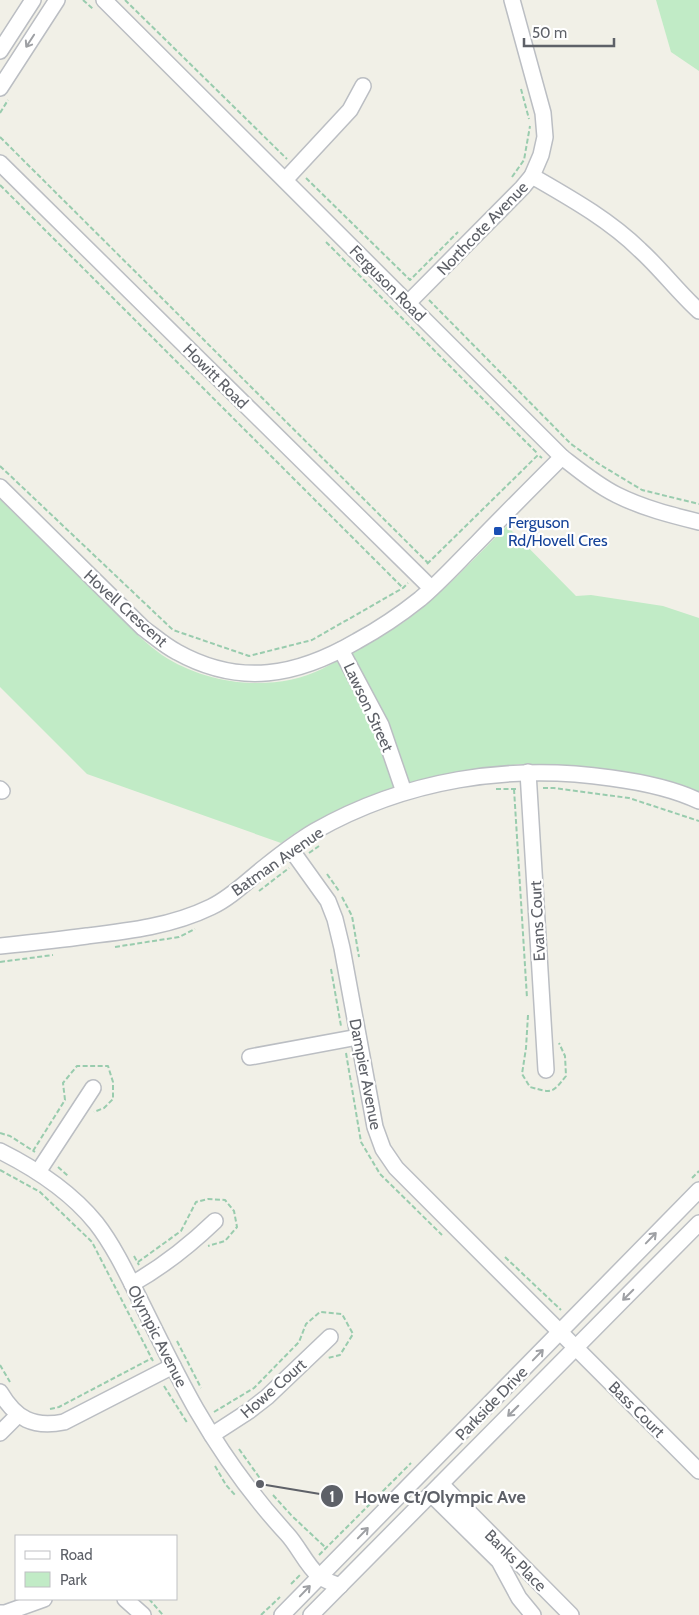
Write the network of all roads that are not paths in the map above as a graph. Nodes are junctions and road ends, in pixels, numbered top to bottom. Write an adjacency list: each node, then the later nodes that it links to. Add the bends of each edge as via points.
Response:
1 (33, 0): 5 (street)
2 (57, 0): 7 (street, one-way to 7)
3 (104, 0): 10 (street, Ferguson Road)
4 (512, 0): 9 (street, Northcote Avenue, via 543,113 545,136)
5 (0, 50)
6 (363, 86): 10 (street, via 350,110)
7 (0, 88)
8 (0, 163): 16 (street, Howitt Road)
9 (532, 176): 11 (street, via 611,225); 12 (street, Northcote Avenue)
10 (285, 180): 12 (street, Ferguson Road)
11 (696, 302)
12 (410, 312): 13 (street, Ferguson Road)
13 (557, 462): 15 (street, Ferguson Road, via 616,495); 16 (street, Hovell Crescent)
14 (0, 487): 17 (street, Hovell Crescent, via 143,628 176,652 222,670 270,673 315,663)
15 (699, 522)
16 (431, 588): 17 (street, Hovell Crescent, via 387,623)
17 (342, 650): 19 (street, Lawson Street, via 381,725)
18 (528, 772): 19 (street, Batman Avenue, via 492,774); 20 (street, Batman Avenue, via 588,774 663,788); 25 (street, Evans Court)
19 (404, 792): 21 (street, Batman Avenue, via 346,816)
20 (699, 801)
21 (290, 848): 22 (street, Batman Avenue, via 241,887 212,906 182,919 146,928); 23 (street, Dampier Avenue, via 328,901 335,919 342,948)
22 (0, 946)
23 (351, 1039): 24 (street); 33 (street, Dampier Avenue, via 383,1150 396,1168)
24 (250, 1057)
25 (546, 1070)
26 (93, 1088): 28 (street)
27 (0, 1151): 28 (street, Olympic Avenue)
28 (38, 1172): 32 (street, Olympic Avenue, via 67,1194 96,1223)
29 (699, 1190): 33 (street, Parkside Drive, one-way to 29)
30 (215, 1221): 32 (street, via 172,1258)
31 (699, 1224): 35 (street, Parkside Drive, one-way to 35)
32 (132, 1284): 36 (street, Olympic Avenue)
33 (560, 1332): 35 (street, Dampier Avenue); 42 (street, Parkside Drive, one-way to 33)
34 (330, 1337): 40 (street, Howe Court, via 267,1398)
35 (576, 1348): 41 (street, Bass Court); 43 (street, Parkside Drive, one-way to 43)
36 (173, 1366): 38 (street, via 64,1422 50,1425); 40 (street, Olympic Avenue)
37 (7, 1390): 38 (street, via 7,1404)
38 (18, 1416): 39 (street)
39 (0, 1433)
40 (212, 1435): 46 (street, Olympic Avenue, via 275,1521 295,1543 317,1557)
41 (699, 1471)
42 (421, 1474): 43 (street, Banks Place); 46 (street, Parkside Drive, one-way to 42)
43 (436, 1489): 44 (street, Banks Place); 48 (street, Parkside Drive)
44 (493, 1546): 45 (street, Banks Place); 47 (street, Banks Place)
45 (524, 1568): 47 (street); 56 (street, Banks Place)
46 (324, 1572): 48 (street, Olympic Avenue); 53 (street, Parkside Drive, one-way to 46)
47 (510, 1580): 55 (street, Banks Place)
48 (340, 1586): 54 (street, Parkside Drive)
49 (41, 1600): 51 (street)
50 (126, 1600): 52 (street)
51 (0, 1613)
52 (143, 1615)
53 (282, 1615)
54 (311, 1615)
55 (532, 1615)
56 (571, 1615)

